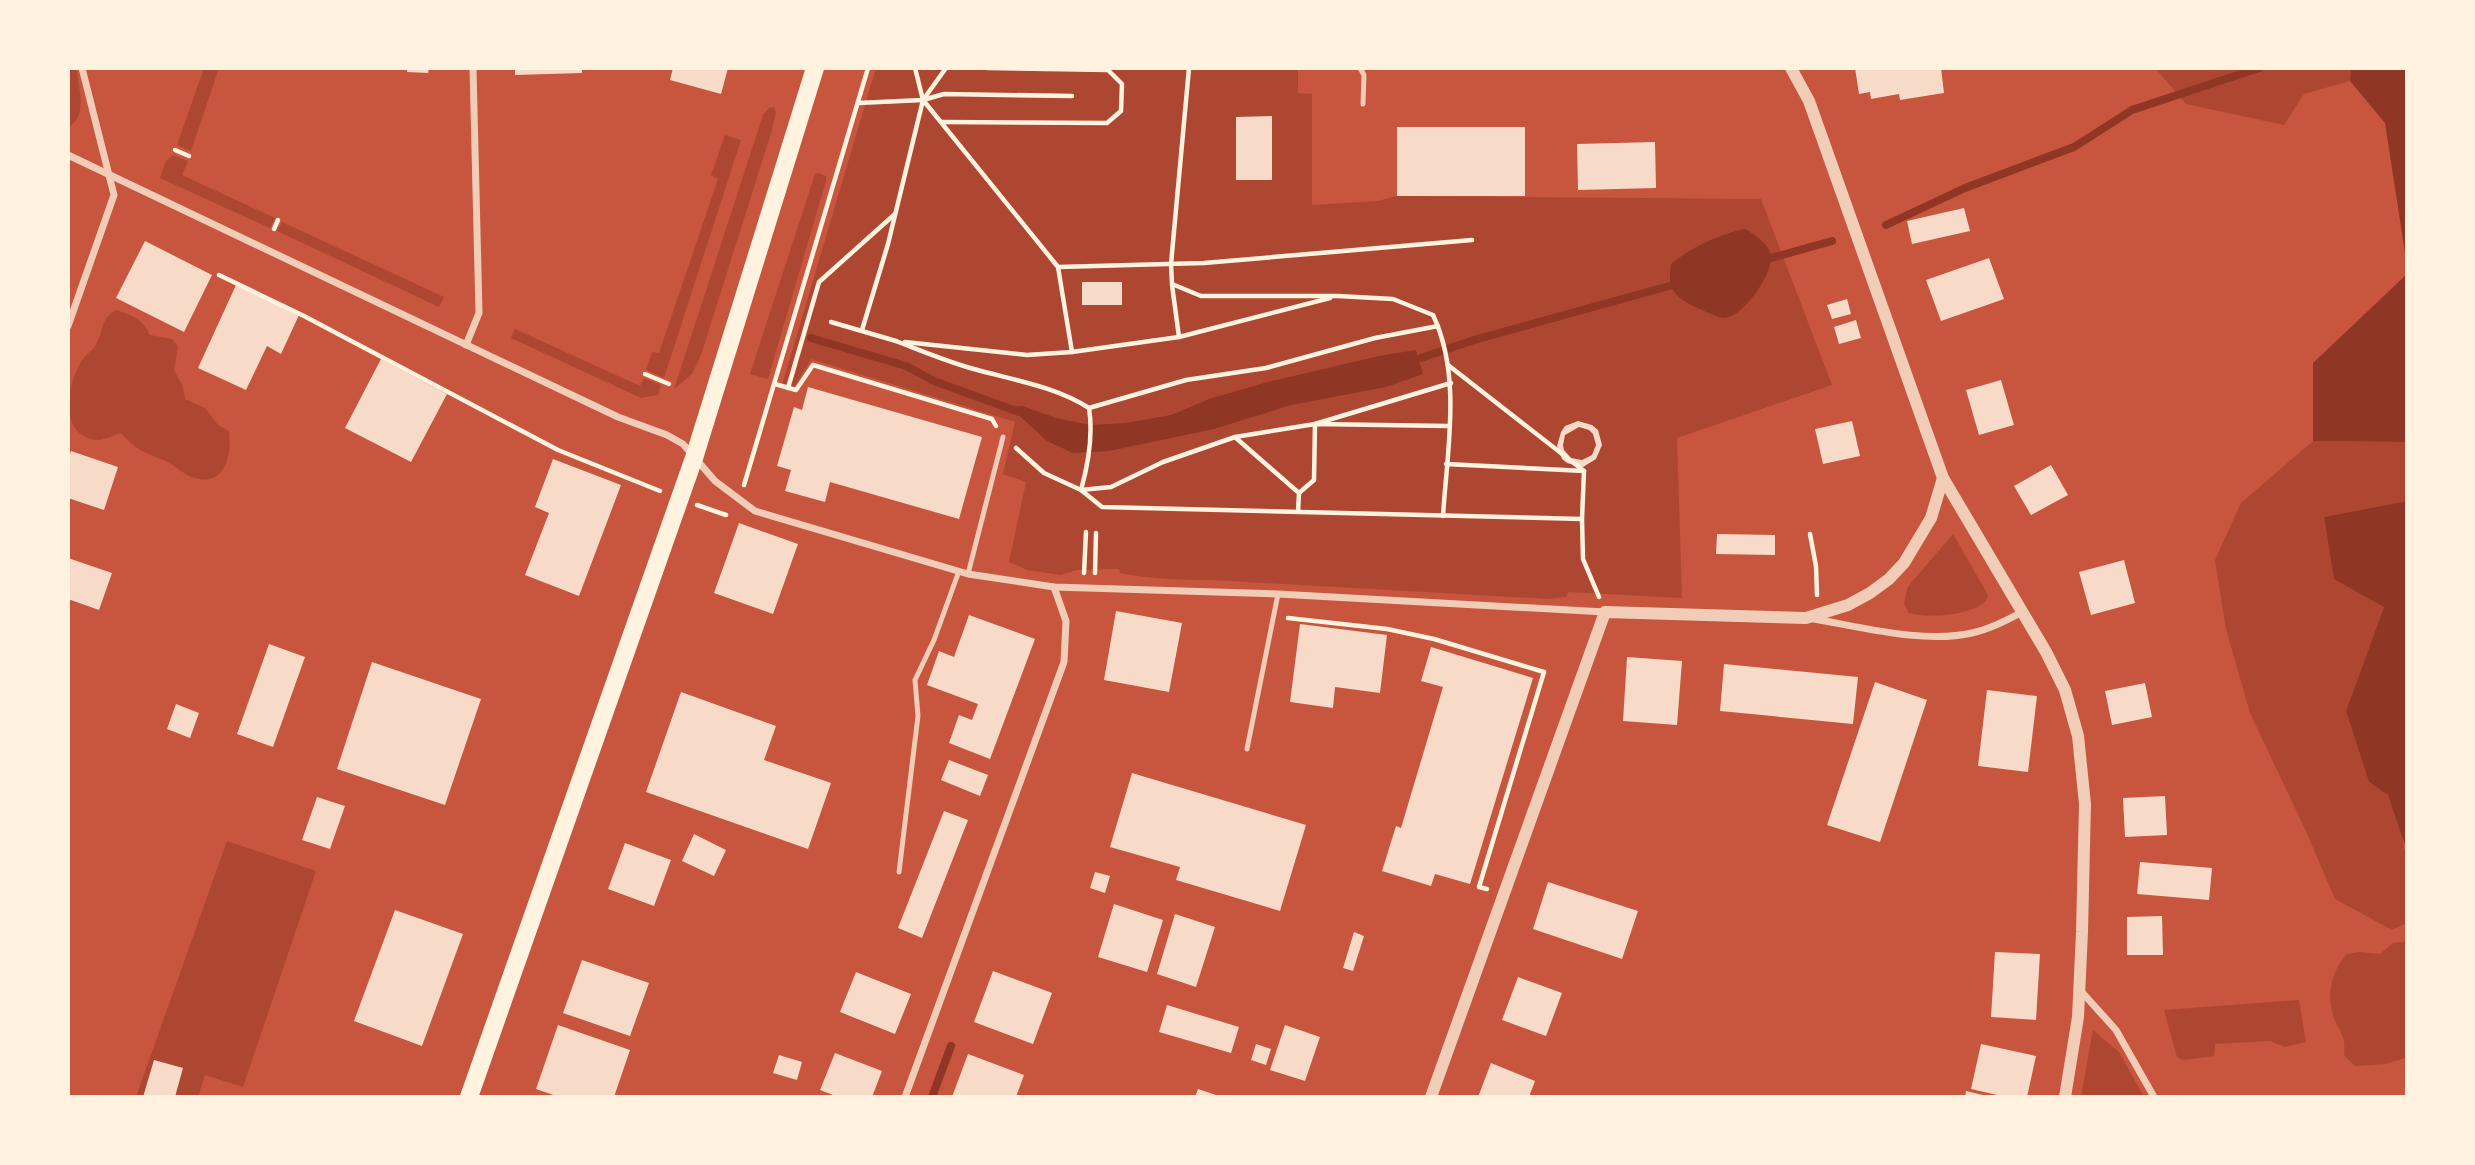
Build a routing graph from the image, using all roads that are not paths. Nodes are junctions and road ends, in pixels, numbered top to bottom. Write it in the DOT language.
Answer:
graph roads {
  1 [pos="82,68"];
  2 [pos="473,68"];
  3 [pos="815,68"];
  4 [pos="1360,68"];
  5 [pos="1791,68"];
  6 [pos="1363,104"];
  7 [pos="68,155"];
  8 [pos="111,177"];
  9 [pos="68,326"];
  10 [pos="466,345"];
  11 [pos="1003,437"];
  12 [pos="694,458"];
  13 [pos="1943,478"];
  14 [pos="959,571"];
  15 [pos="968,574"];
  16 [pos="1054,587"];
  17 [pos="1278,594"];
  18 [pos="1605,612"];
  19 [pos="2022,612"];
  20 [pos="1806,618"];
  21 [pos="1247,749"];
  22 [pos="899,872"];
  23 [pos="2080,990"];
  24 [pos="469,1097"];
  25 [pos="905,1097"];
  26 [pos="1432,1097"];
  27 [pos="2065,1097"];
  28 [pos="2154,1097"];
  1 -- 8 [label="street"];
  2 -- 10 [label="street"];
  3 -- 12 [label="main road"];
  4 -- 6 [label="lane"];
  5 -- 13 [label="street"];
  7 -- 8 [label="street"];
  8 -- 9 [label="street"];
  8 -- 10 [label="street"];
  10 -- 12 [label="street"];
  11 -- 15 [label="lane"];
  12 -- 14 [label="street"];
  12 -- 24 [label="main road"];
  13 -- 19 [label="street"];
  13 -- 20 [label="street"];
  14 -- 15 [label="street"];
  14 -- 22 [label="lane"];
  15 -- 16 [label="street"];
  16 -- 17 [label="street"];
  16 -- 25 [label="street"];
  17 -- 18 [label="street"];
  17 -- 21 [label="lane"];
  18 -- 20 [label="street"];
  18 -- 26 [label="street"];
  19 -- 20 [label="street"];
  19 -- 23 [label="street"];
  23 -- 27 [label="street"];
  23 -- 28 [label="street"];
}
